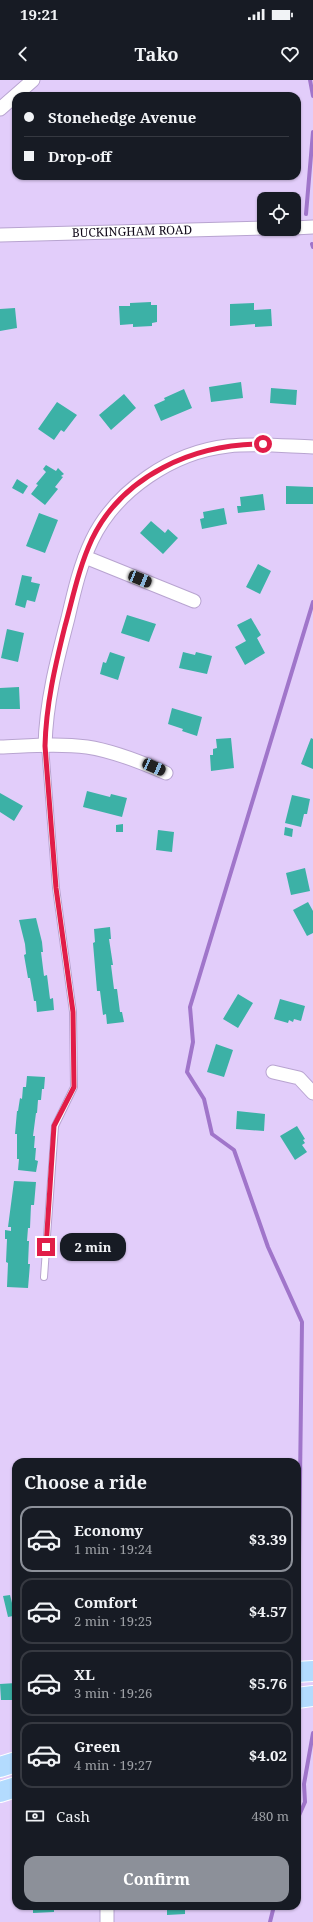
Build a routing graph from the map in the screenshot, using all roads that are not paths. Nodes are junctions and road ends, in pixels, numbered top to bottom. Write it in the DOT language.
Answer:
graph roads {
  1 [pos="33,80"];
  2 [pos="19,92"];
  3 [pos="12,98"];
  4 [pos="0,109"];
  5 [pos="313,227"];
  6 [pos="257,228"];
  7 [pos="301,228"];
  8 [pos="0,235"];
  9 [pos="313,447"];
  10 [pos="85,557"];
  11 [pos="194,600"];
  12 [pos="45,746"];
  13 [pos="0,747"];
  14 [pos="166,772"];
  15 [pos="273,1072"];
  16 [pos="313,1093"];
  17 [pos="44,1277"];
  18 [pos="313,1671"];
  19 [pos="301,1672"];
  20 [pos="313,1696"];
  21 [pos="301,1698"];
  22 [pos="12,1763"];
  23 [pos="0,1767"];
  24 [pos="12,1788"];
  25 [pos="0,1792"];
  26 [pos="107,1910"];
  27 [pos="107,1922"];
  1 -- 2 [label="street"];
  3 -- 4 [label="street"];
  5 -- 7 [label="street"];
  6 -- 8 [label="street, BUCKINGHAM ROAD"];
  9 -- 10 [label="street"];
  10 -- 11 [label="street"];
  10 -- 12 [label="street"];
  12 -- 13 [label="street"];
  12 -- 14 [label="street"];
  12 -- 17 [label="lane"];
  15 -- 16 [label="street"];
  18 -- 19 [label="main road"];
  20 -- 21 [label="main road"];
  22 -- 23 [label="main road"];
  24 -- 25 [label="main road"];
  26 -- 27 [label="street"];
}
